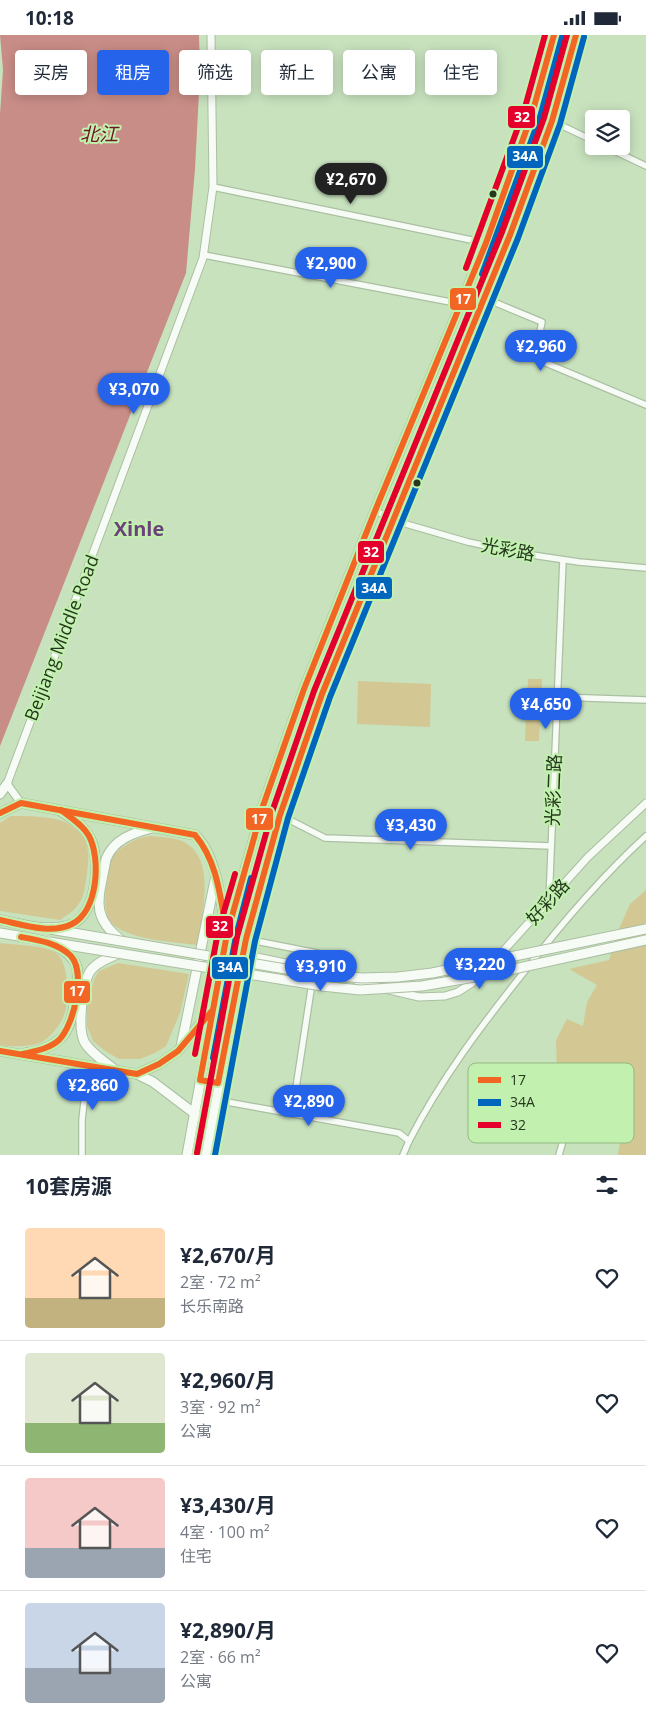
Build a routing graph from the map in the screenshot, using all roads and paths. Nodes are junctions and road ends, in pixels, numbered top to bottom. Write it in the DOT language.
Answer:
graph roads {
  1 [pos="211,35"];
  2 [pos="554,35"];
  3 [pos="576,35"];
  4 [pos="532,114"];
  5 [pos="552,121"];
  6 [pos="585,137"];
  7 [pos="623,155"];
  8 [pos="646,166"];
  9 [pos="213,187"];
  10 [pos="486,243"];
  11 [pos="204,255"];
  12 [pos="484,298"];
  13 [pos="461,304"];
  14 [pos="646,405"];
  15 [pos="375,511"];
  16 [pos="393,517"];
  17 [pos="563,560"];
  18 [pos="646,568"];
  19 [pos="557,697"];
  20 [pos="646,700"];
  21 [pos="7,784"];
  22 [pos="0,794"];
  23 [pos="21,803"];
  24 [pos="646,803"];
  25 [pos="60,810"];
  26 [pos="0,813"];
  27 [pos="280,815"];
  28 [pos="154,827"];
  29 [pos="646,836"];
  30 [pos="551,846"];
  31 [pos="216,878"];
  32 [pos="549,901"];
  33 [pos="0,920"];
  34 [pos="50,929"];
  35 [pos="646,929"];
  36 [pos="0,933"];
  37 [pos="227,934"];
  38 [pos="246,939"];
  39 [pos="646,940"];
  40 [pos="122,941"];
  41 [pos="49,942"];
  42 [pos="118,954"];
  43 [pos="243,954"];
  44 [pos="314,968"];
  45 [pos="212,1010"];
  46 [pos="76,1023"];
  47 [pos="181,1047"];
  48 [pos="0,1051"];
  49 [pos="19,1055"];
  50 [pos="88,1066"];
  51 [pos="117,1071"];
  52 [pos="137,1074"];
  53 [pos="200,1079"];
  54 [pos="218,1083"];
  55 [pos="216,1100"];
  56 [pos="194,1113"];
  57 [pos="292,1114"];
  58 [pos="211,1126"];
  59 [pos="409,1141"];
  60 [pos="82,1155"];
  61 [pos="187,1155"];
  62 [pos="206,1155"];
  63 [pos="403,1155"];
  1 -- 9 [label="street, Beijiang Middle Road"];
  2 -- 4 [label="main road"];
  3 -- 5 [label="main road"];
  4 -- 5 [label="street"];
  4 -- 10 [label="main road"];
  5 -- 6 [label="street"];
  5 -- 12 [label="main road"];
  7 -- 8 [label="street"];
  9 -- 10 [label="street"];
  9 -- 11 [label="street, Beijiang Middle Road"];
  10 -- 13 [label="main road"];
  11 -- 13 [label="street"];
  11 -- 21 [label="street, Beijiang Middle Road"];
  12 -- 14 [label="street"];
  12 -- 16 [label="main road"];
  13 -- 15 [label="main road"];
  15 -- 16 [label="street, 光彩路"];
  15 -- 37 [label="main road"];
  16 -- 17 [label="street, 光彩路"];
  16 -- 27 [label="main road"];
  17 -- 18 [label="street, 光彩路"];
  17 -- 19 [label="street, 光彩二路"];
  19 -- 20 [label="street"];
  19 -- 30 [label="street, 光彩二路"];
  21 -- 22 [label="main road"];
  21 -- 23 [label="street"];
  23 -- 25 [label="main road"];
  23 -- 26 [label="main road"];
  24 -- 32 [label="street, 好彩路"];
  25 -- 28 [label="main road"];
  25 -- 34 [label="main road"];
  27 -- 30 [label="street"];
  27 -- 38 [label="main road"];
  28 -- 31 [label="main road"];
  28 -- 40 [label="main road"];
  29 -- 59 [label="street"];
  30 -- 32 [label="street, 光彩二路"];
  31 -- 37 [label="main road"];
  31 -- 47 [label="main road"];
  32 -- 44 [label="street, 好彩路"];
  33 -- 34 [label="main road"];
  34 -- 40 [label="main road, bridge"];
  35 -- 40 [label="main road, bridge"];
  36 -- 41 [label="main road"];
  37 -- 45 [label="main road"];
  38 -- 43 [label="main road"];
  38 -- 44 [label="street"];
  39 -- 42 [label="main road, bridge"];
  41 -- 42 [label="main road, bridge"];
  41 -- 46 [label="main road"];
  42 -- 46 [label="main road"];
  43 -- 44 [label="street, 好彩路"];
  43 -- 54 [label="main road"];
  44 -- 57 [label="street"];
  45 -- 47 [label="main road"];
  45 -- 53 [label="main road"];
  46 -- 49 [label="main road"];
  46 -- 51 [label="main road"];
  47 -- 52 [label="main road"];
  48 -- 49 [label="main road"];
  49 -- 50 [label="main road"];
  50 -- 51 [label="main road"];
  50 -- 60 [label="street"];
  51 -- 52 [label="main road"];
  52 -- 56 [label="main road"];
  53 -- 54 [label="main road"];
  53 -- 56 [label="main road"];
  54 -- 55 [label="main road"];
  55 -- 57 [label="street"];
  55 -- 58 [label="main road"];
  56 -- 58 [label="main road"];
  56 -- 61 [label="main road"];
  57 -- 59 [label="street"];
  58 -- 62 [label="main road"];
  59 -- 63 [label="street"];
}
